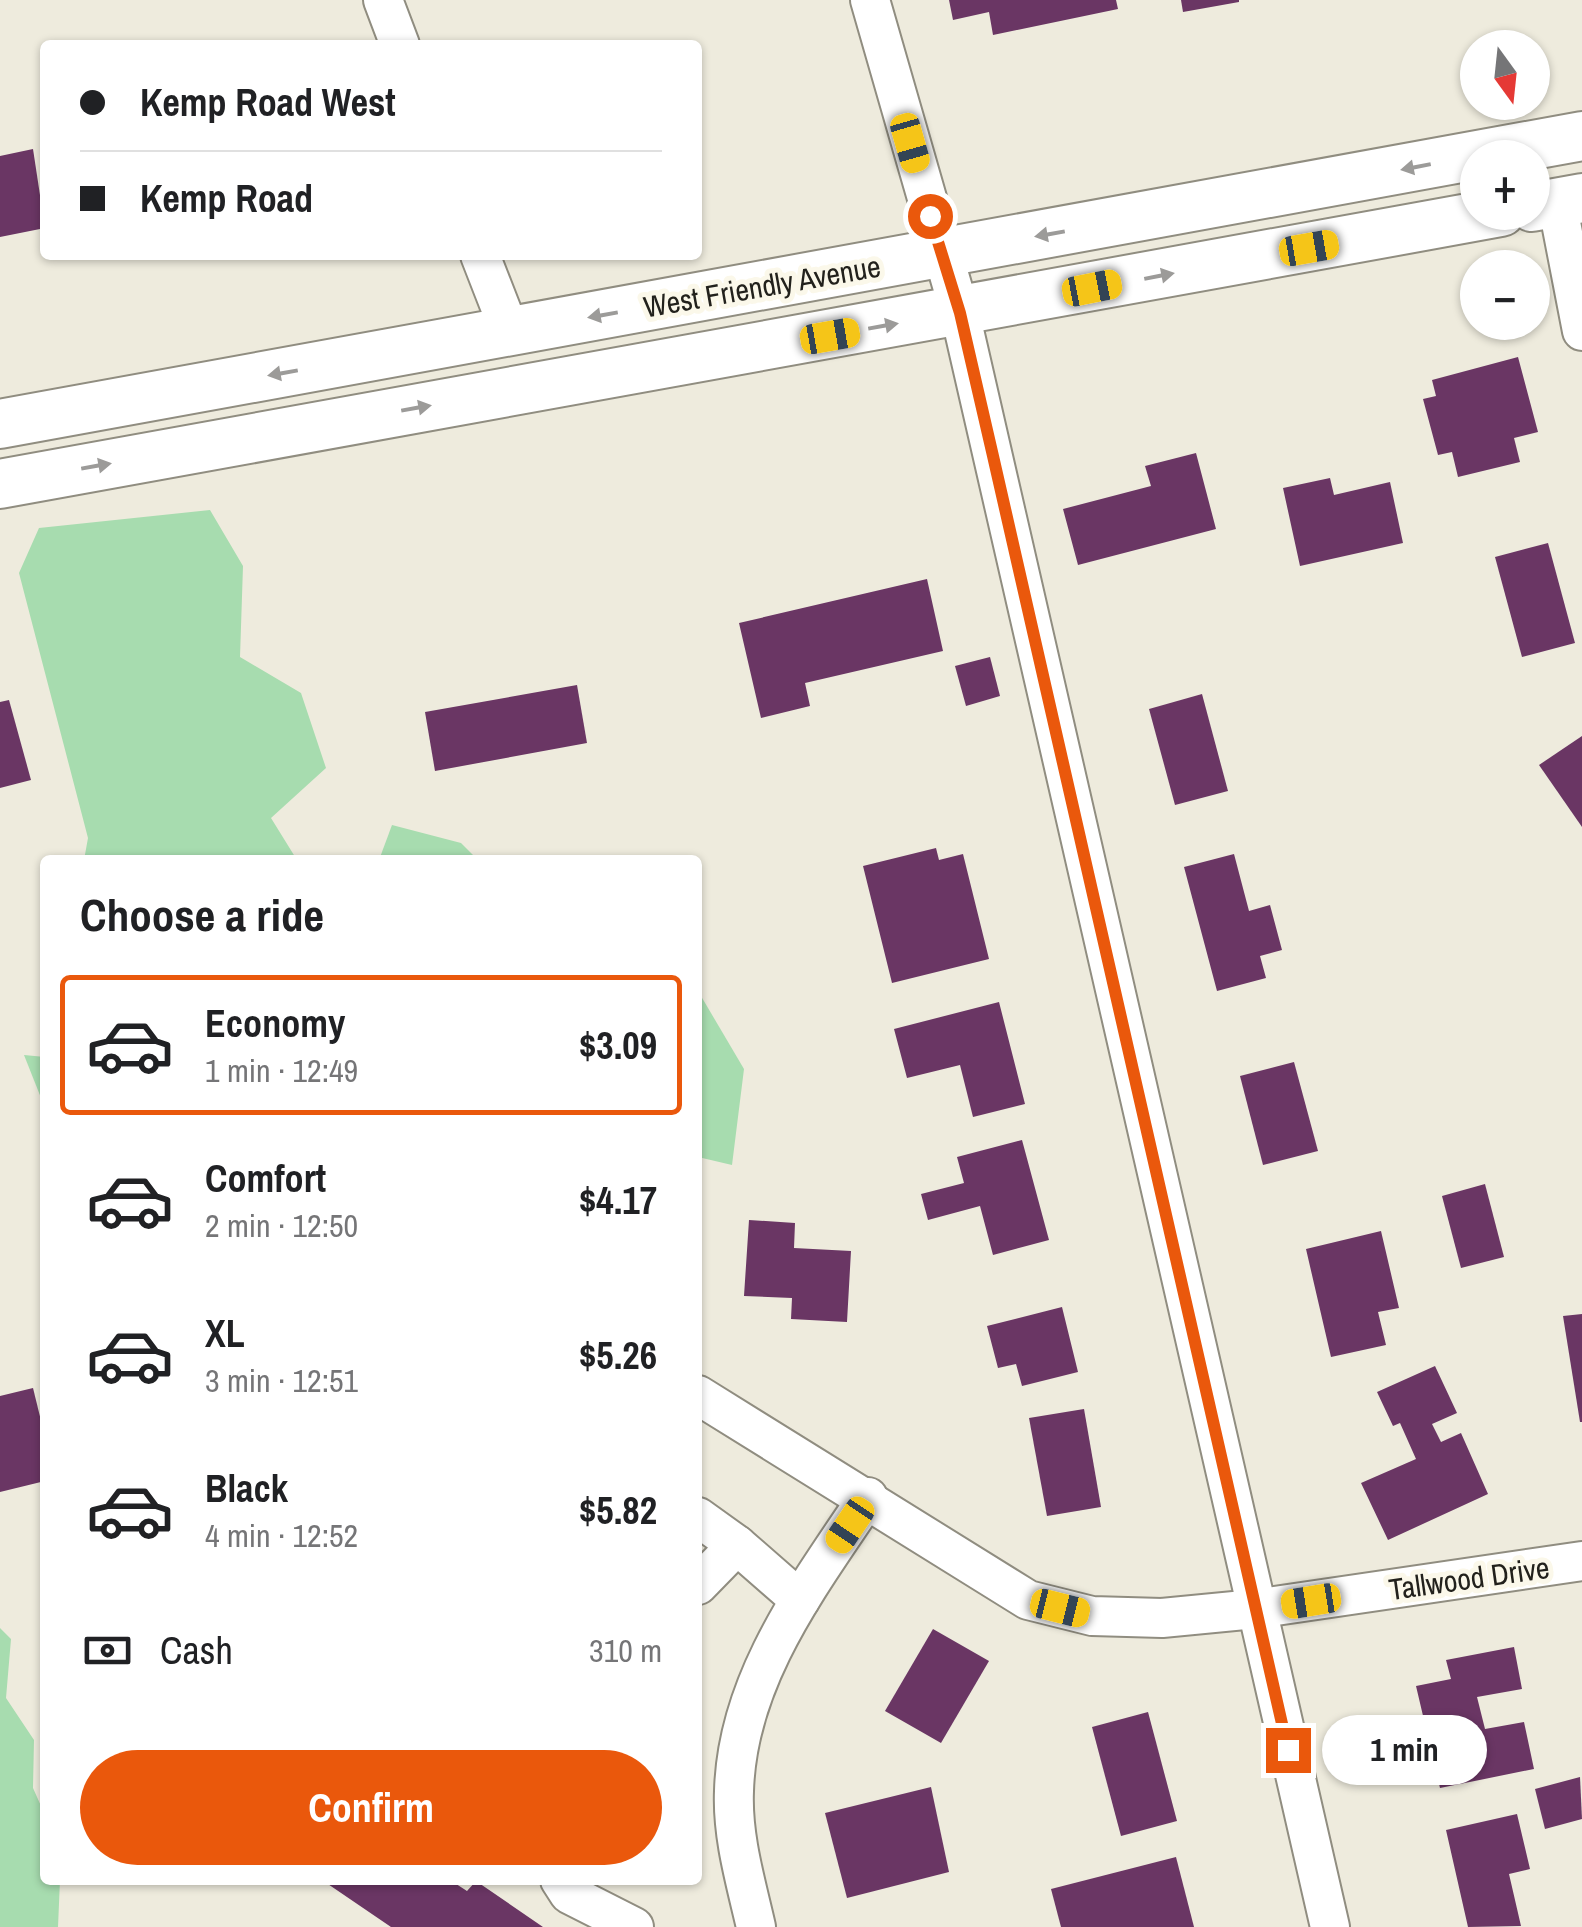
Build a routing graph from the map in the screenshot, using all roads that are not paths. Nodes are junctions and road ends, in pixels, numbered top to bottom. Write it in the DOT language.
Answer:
graph roads {
  1 [pos="383,0"];
  2 [pos="870,0"];
  3 [pos="398,40"];
  4 [pos="1582,136"];
  5 [pos="1557,202"];
  6 [pos="1460,220"];
  7 [pos="940,254"];
  8 [pos="482,260"];
  9 [pos="960,313"];
  10 [pos="1582,331"];
  11 [pos="510,332"];
  12 [pos="0,424"];
  13 [pos="0,484"];
  14 [pos="702,1397"];
  15 [pos="868,1497"];
  16 [pos="702,1520"];
  17 [pos="737,1545"];
  18 [pos="1582,1562"];
  19 [pos="702,1581"];
  20 [pos="800,1600"];
  21 [pos="1255,1609"];
  22 [pos="563,1885"];
  23 [pos="634,1927"];
  24 [pos="756,1927"];
  25 [pos="1330,1927"];
  1 -- 3 [label="street"];
  2 -- 7 [label="street"];
  4 -- 7 [label="main road, West Friendly Avenue, one-way"];
  5 -- 10 [label="street"];
  9 -- 6 [label="main road, West Friendly Avenue, one-way"];
  7 -- 9 [label="street"];
  7 -- 11 [label="main road, West Friendly Avenue, one-way"];
  8 -- 11 [label="street"];
  13 -- 9 [label="main road, West Friendly Avenue, one-way"];
  9 -- 21 [label="street"];
  11 -- 12 [label="main road, West Friendly Avenue, one-way"];
  14 -- 15 [label="street, Tallwood Drive"];
  15 -- 20 [label="street"];
  15 -- 21 [label="street, Tallwood Drive"];
  16 -- 17 [label="street"];
  17 -- 19 [label="street"];
  17 -- 20 [label="street"];
  18 -- 21 [label="street, Tallwood Drive"];
  20 -- 24 [label="street"];
  21 -- 25 [label="street"];
  22 -- 23 [label="street"];
}
